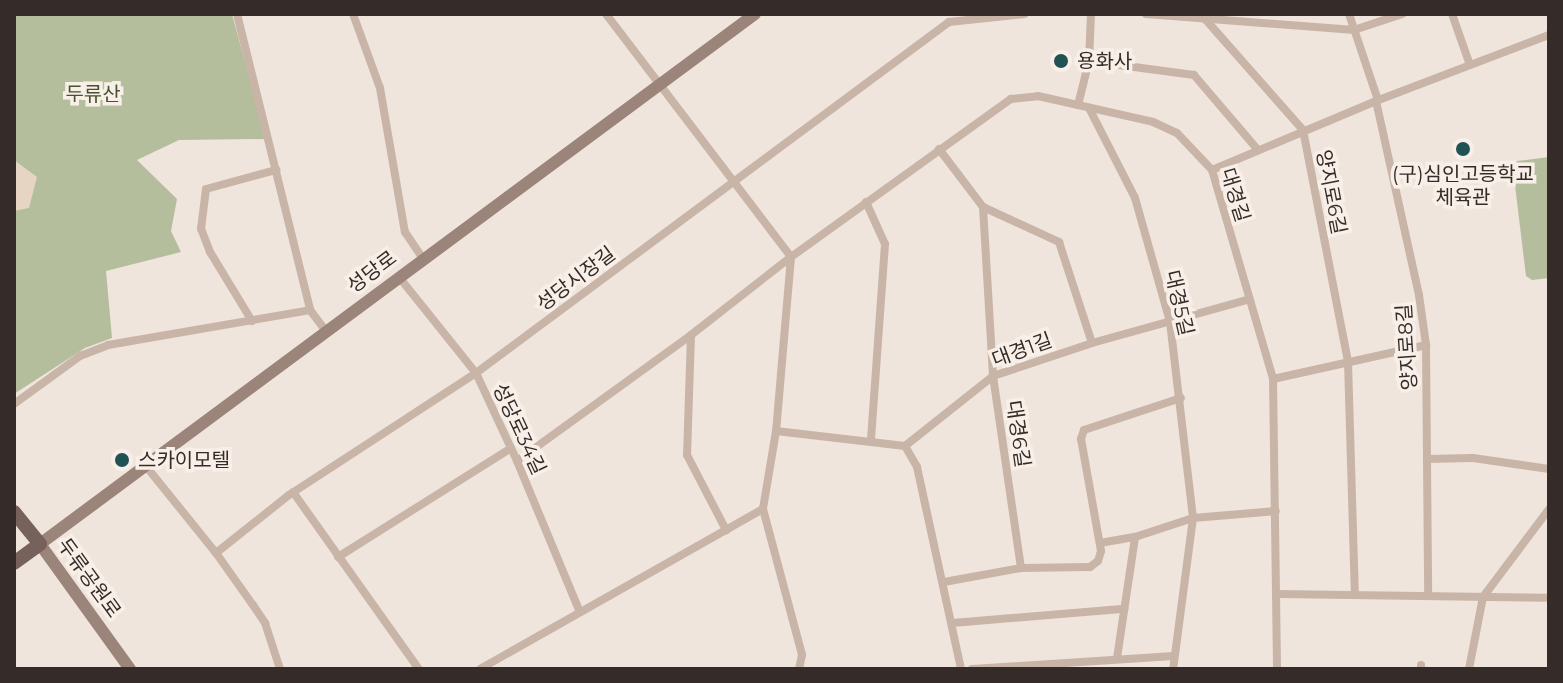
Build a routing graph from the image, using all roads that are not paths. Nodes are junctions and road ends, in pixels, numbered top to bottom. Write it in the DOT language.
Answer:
graph roads {
  1 [pos="249,14"];
  2 [pos="353,14"];
  3 [pos="606,14"];
  4 [pos="755,14"];
  5 [pos="1025,14"];
  6 [pos="1091,14"];
  7 [pos="1146,14"];
  8 [pos="1349,14"];
  9 [pos="1402,14"];
  10 [pos="1452,14"];
  11 [pos="1206,17"];
  12 [pos="238,18"];
  13 [pos="946,18"];
  14 [pos="1354,30"];
  15 [pos="1549,35"];
  16 [pos="1089,61"];
  17 [pos="1470,65"];
  18 [pos="661,83"];
  19 [pos="1377,100"];
  20 [pos="1078,105"];
  21 [pos="1089,108"];
  22 [pos="1303,130"];
  23 [pos="939,149"];
  24 [pos="1258,150"];
  25 [pos="276,170"];
  26 [pos="1212,170"];
  27 [pos="734,181"];
  28 [pos="866,202"];
  29 [pos="983,207"];
  30 [pos="791,257"];
  31 [pos="423,259"];
  32 [pos="399,277"];
  33 [pos="1247,300"];
  34 [pos="310,310"];
  35 [pos="252,321"];
  36 [pos="1170,322"];
  37 [pos="326,331"];
  38 [pos="691,335"];
  39 [pos="1092,343"];
  40 [pos="1426,345"];
  41 [pos="1348,362"];
  42 [pos="476,373"];
  43 [pos="993,376"];
  44 [pos="1273,379"];
  45 [pos="1181,398"];
  46 [pos="14,404"];
  47 [pos="776,431"];
  48 [pos="871,441"];
  49 [pos="905,446"];
  50 [pos="511,448"];
  51 [pos="1427,459"];
  52 [pos="517,461"];
  53 [pos="145,465"];
  54 [pos="1549,469"];
  55 [pos="293,492"];
  56 [pos="763,509"];
  57 [pos="1549,509"];
  58 [pos="1276,511"];
  59 [pos="14,512"];
  60 [pos="1193,518"];
  61 [pos="726,530"];
  62 [pos="1135,537"];
  63 [pos="1100,543"];
  64 [pos="40,544"];
  65 [pos="216,553"];
  66 [pos="338,557"];
  67 [pos="14,563"];
  68 [pos="1021,568"];
  69 [pos="944,582"];
  70 [pos="1278,594"];
  71 [pos="1355,594"];
  72 [pos="1428,594"];
  73 [pos="1483,597"];
  74 [pos="1549,598"];
  75 [pos="1124,609"];
  76 [pos="580,612"];
  77 [pos="952,623"];
  78 [pos="1174,656"];
  79 [pos="1117,658"];
  80 [pos="130,669"];
  81 [pos="280,669"];
  82 [pos="419,669"];
  83 [pos="480,669"];
  84 [pos="799,669"];
  85 [pos="961,669"];
  86 [pos="972,669"];
  87 [pos="1173,669"];
  88 [pos="1277,669"];
  89 [pos="1469,669"];
  1 -- 12 [label="street"];
  2 -- 31 [label="street"];
  3 -- 18 [label="street"];
  4 -- 18 [label="main road, 성당로"];
  5 -- 13 [label="street"];
  6 -- 16 [label="street"];
  7 -- 11 [label="street"];
  8 -- 14 [label="street, 양지로8길"];
  9 -- 14 [label="street"];
  10 -- 17 [label="street"];
  11 -- 14 [label="street"];
  11 -- 22 [label="street, 양지로6길"];
  12 -- 25 [label="street"];
  13 -- 27 [label="street, 성당시장길"];
  14 -- 19 [label="street, 양지로8길"];
  15 -- 17 [label="street"];
  16 -- 20 [label="street"];
  16 -- 24 [label="street"];
  17 -- 19 [label="street"];
  18 -- 27 [label="street"];
  18 -- 31 [label="main road, 성당로"];
  19 -- 22 [label="street"];
  19 -- 40 [label="street, 양지로8길"];
  20 -- 21 [label="street, 대경길"];
  20 -- 23 [label="street, 대경길"];
  21 -- 26 [label="street, 대경길"];
  21 -- 36 [label="street, 대경5길"];
  22 -- 24 [label="street"];
  22 -- 41 [label="street, 양지로6길"];
  23 -- 28 [label="street, 대경길"];
  23 -- 29 [label="street"];
  24 -- 26 [label="street"];
  25 -- 34 [label="street"];
  25 -- 35 [label="street"];
  26 -- 33 [label="street, 대경길"];
  27 -- 30 [label="street"];
  27 -- 42 [label="street, 성당시장길"];
  28 -- 30 [label="street, 대경길"];
  28 -- 48 [label="street"];
  29 -- 39 [label="street"];
  29 -- 43 [label="street, 대경6길"];
  30 -- 38 [label="street, 대경길"];
  30 -- 47 [label="street"];
  31 -- 32 [label="main road, 성당로"];
  32 -- 37 [label="main road, 성당로"];
  32 -- 42 [label="street, 성당로34길"];
  33 -- 36 [label="street, 대경1길"];
  33 -- 44 [label="street, 대경길"];
  34 -- 35 [label="street"];
  34 -- 37 [label="street"];
  35 -- 46 [label="street"];
  36 -- 39 [label="street, 대경1길"];
  36 -- 45 [label="street, 대경5길"];
  37 -- 53 [label="main road, 성당로"];
  38 -- 52 [label="street, 대경길"];
  38 -- 61 [label="street"];
  39 -- 43 [label="street, 대경1길"];
  40 -- 41 [label="street"];
  40 -- 51 [label="street, 양지로8길"];
  41 -- 44 [label="street"];
  41 -- 71 [label="street, 양지로6길"];
  42 -- 50 [label="street, 성당로34길"];
  42 -- 55 [label="street, 성당시장길"];
  43 -- 49 [label="street, 대경1길"];
  43 -- 68 [label="street, 대경6길"];
  44 -- 58 [label="street, 대경길"];
  45 -- 60 [label="street, 대경5길"];
  45 -- 63 [label="street"];
  47 -- 48 [label="street"];
  47 -- 56 [label="street"];
  48 -- 49 [label="street"];
  49 -- 69 [label="street"];
  50 -- 52 [label="street, 성당로34길"];
  50 -- 66 [label="street"];
  51 -- 54 [label="street"];
  51 -- 72 [label="street, 양지로8길"];
  52 -- 76 [label="street, 성당로34길"];
  53 -- 64 [label="main road, 성당로"];
  53 -- 65 [label="street"];
  55 -- 65 [label="street, 성당시장길"];
  55 -- 66 [label="street"];
  56 -- 61 [label="street"];
  56 -- 84 [label="street"];
  57 -- 73 [label="street"];
  58 -- 60 [label="street"];
  58 -- 70 [label="street, 대경길"];
  59 -- 64 [label="main road, 두류공원로"];
  60 -- 62 [label="street"];
  60 -- 78 [label="street, 대경5길"];
  61 -- 76 [label="street"];
  62 -- 63 [label="street"];
  62 -- 75 [label="street"];
  63 -- 68 [label="street"];
  64 -- 67 [label="main road, 성당로"];
  64 -- 80 [label="main road, 두류공원로"];
  65 -- 81 [label="street"];
  66 -- 82 [label="street"];
  68 -- 69 [label="street"];
  69 -- 77 [label="street"];
  70 -- 71 [label="street"];
  70 -- 88 [label="street, 대경길"];
  71 -- 72 [label="street"];
  72 -- 73 [label="street"];
  73 -- 74 [label="street"];
  73 -- 89 [label="street"];
  75 -- 77 [label="street"];
  75 -- 79 [label="street"];
  76 -- 83 [label="street"];
  77 -- 85 [label="street"];
  78 -- 79 [label="street"];
  78 -- 87 [label="street, 대경5길"];
  79 -- 86 [label="street"];
}
